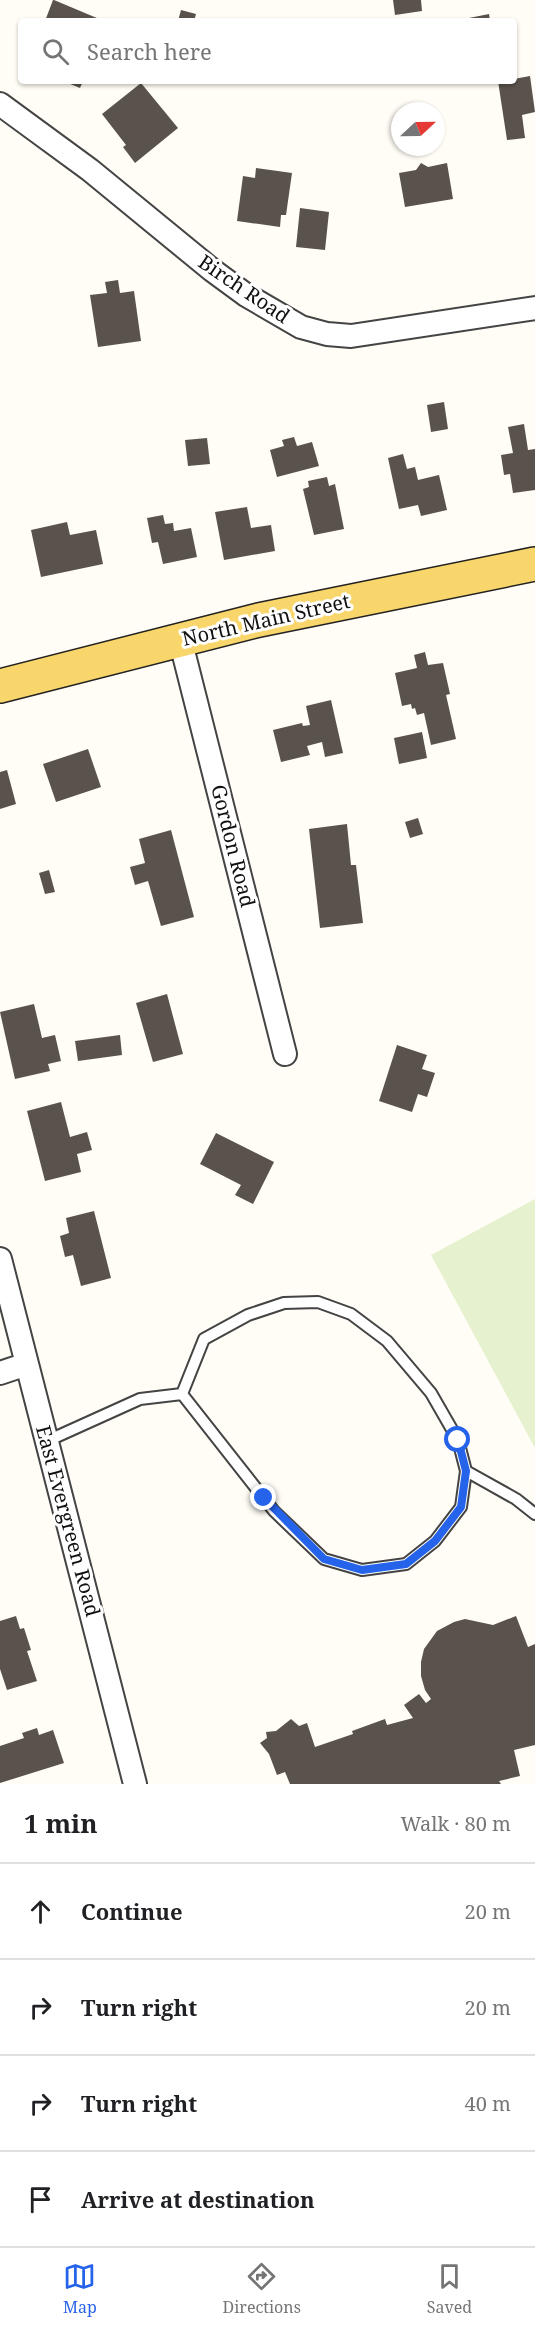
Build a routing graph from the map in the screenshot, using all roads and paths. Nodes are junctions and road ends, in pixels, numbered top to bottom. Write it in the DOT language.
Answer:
graph roads {
  1 [pos="0,104"];
  2 [pos="535,308"];
  3 [pos="535,564"];
  4 [pos="180,639"];
  5 [pos="0,686"];
  6 [pos="285,1053"];
  7 [pos="0,1259"];
  8 [pos="27,1364"];
  9 [pos="0,1373"];
  10 [pos="182,1394"];
  11 [pos="47,1441"];
  12 [pos="466,1471"];
  13 [pos="535,1514"];
  14 [pos="135,1784"];
  1 -- 2 [label="street, Birch Road"];
  3 -- 4 [label="main road, North Main Street"];
  4 -- 5 [label="main road, North Main Street"];
  4 -- 6 [label="street, Gordon Road"];
  7 -- 8 [label="street, East Evergreen Road"];
  8 -- 9 [label="street"];
  8 -- 11 [label="street, East Evergreen Road"];
  10 -- 11 [label="lane"];
  10 -- 12 [label="lane"];
  10 -- 12 [label="lane"];
  11 -- 14 [label="street, East Evergreen Road"];
  12 -- 13 [label="lane"];
}
